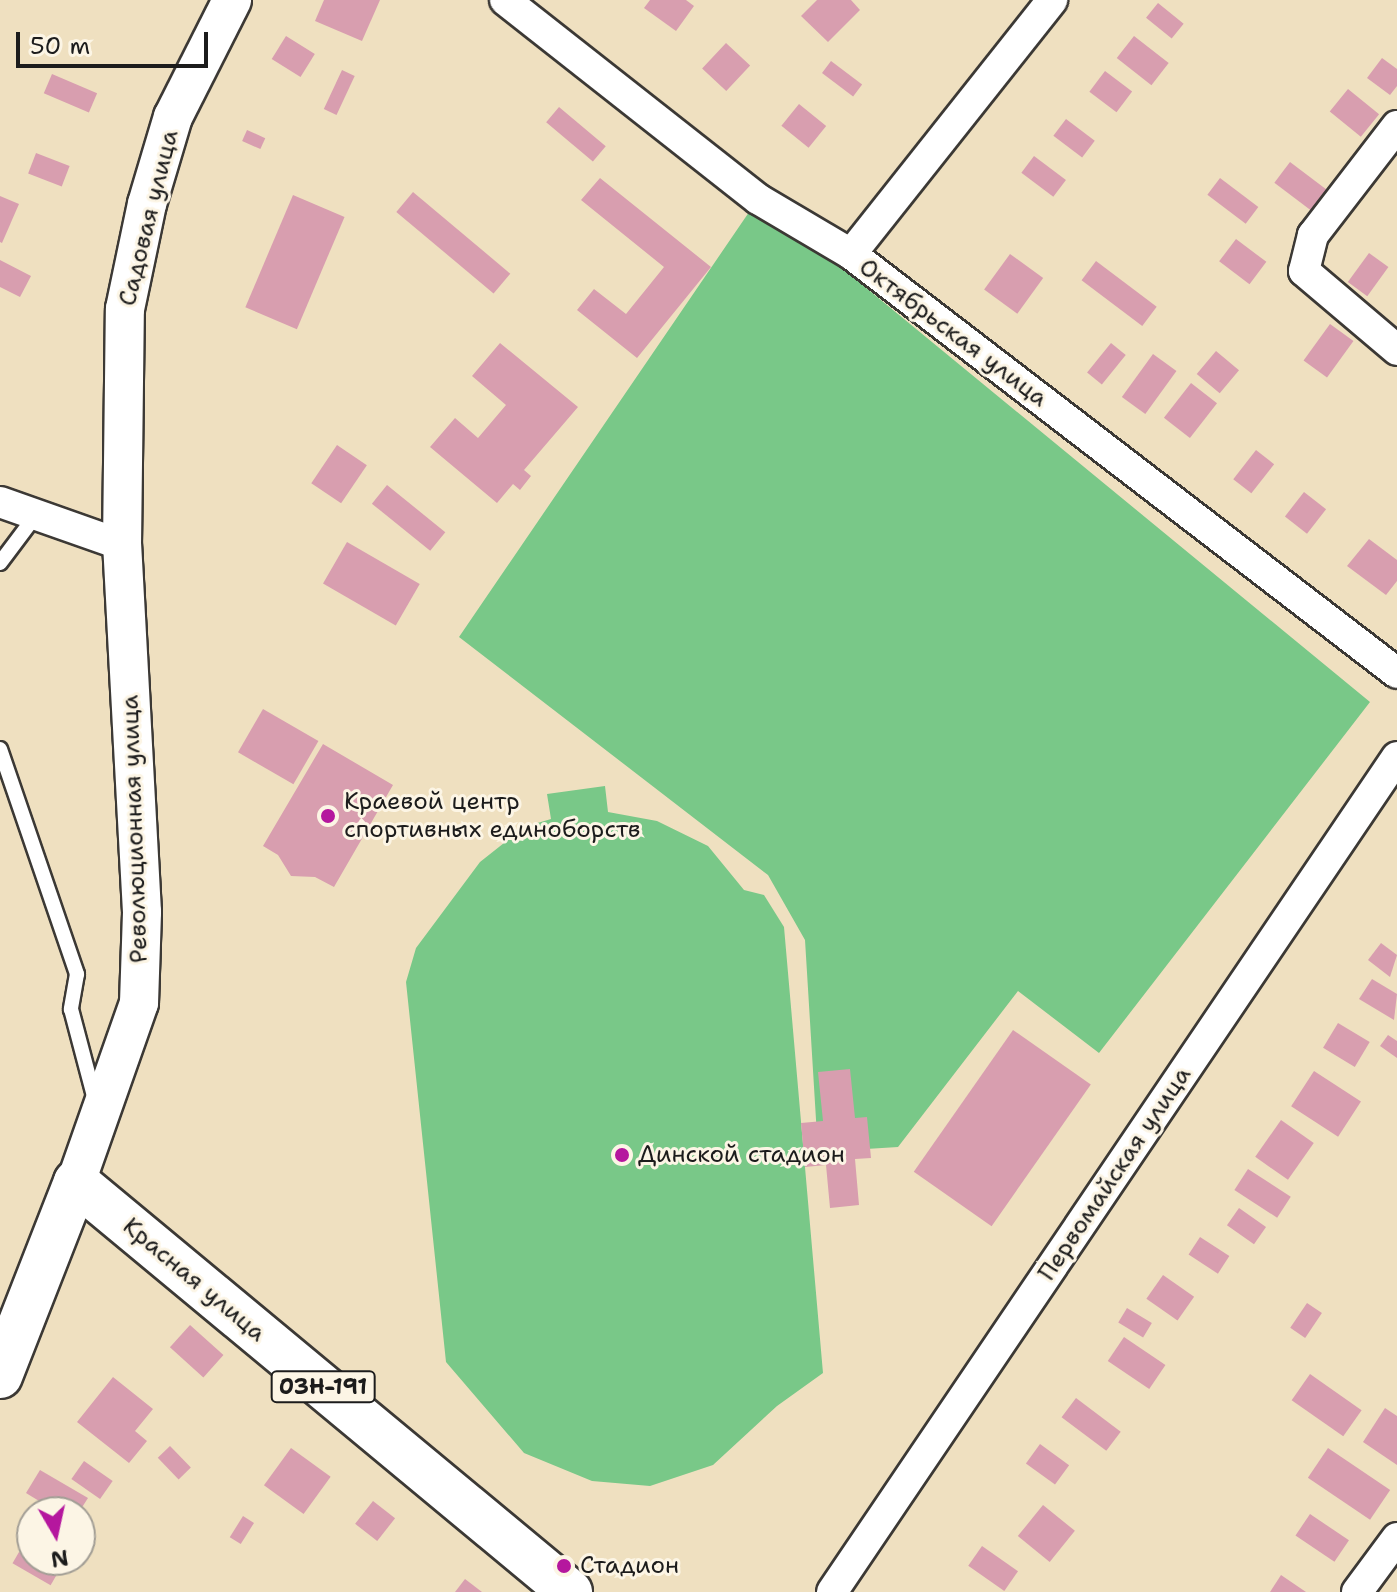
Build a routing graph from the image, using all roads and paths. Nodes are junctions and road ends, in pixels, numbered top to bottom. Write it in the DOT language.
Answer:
graph roads {
  1 [pos="232,0"];
  2 [pos="505,0"];
  3 [pos="1052,0"];
  4 [pos="1397,126"];
  5 [pos="851,254"];
  6 [pos="1397,350"];
  7 [pos="0,502"];
  8 [pos="36,515"];
  9 [pos="122,545"];
  10 [pos="0,563"];
  11 [pos="1397,673"];
  12 [pos="0,749"];
  13 [pos="1397,757"];
  14 [pos="99,1118"];
  15 [pos="76,1182"];
  16 [pos="0,1376"];
  17 [pos="1397,1538"];
  18 [pos="570,1592"];
  19 [pos="832,1592"];
  20 [pos="1357,1592"];
  1 -- 9 [label="street, Садовая улица"];
  2 -- 5 [label="street, Октябрьская улица"];
  3 -- 5 [label="street"];
  4 -- 6 [label="street"];
  5 -- 11 [label="street, Октябрьская улица"];
  7 -- 8 [label="street"];
  8 -- 9 [label="street"];
  8 -- 10 [label="lane"];
  9 -- 14 [label="street, Революционная улица"];
  12 -- 14 [label="lane"];
  13 -- 19 [label="street, Первомайская улица"];
  14 -- 15 [label="street, Революционная улица"];
  15 -- 16 [label="main road, Революционная улица"];
  15 -- 18 [label="main road, Красная улица / 03Н-191"];
  17 -- 20 [label="street"];
}
